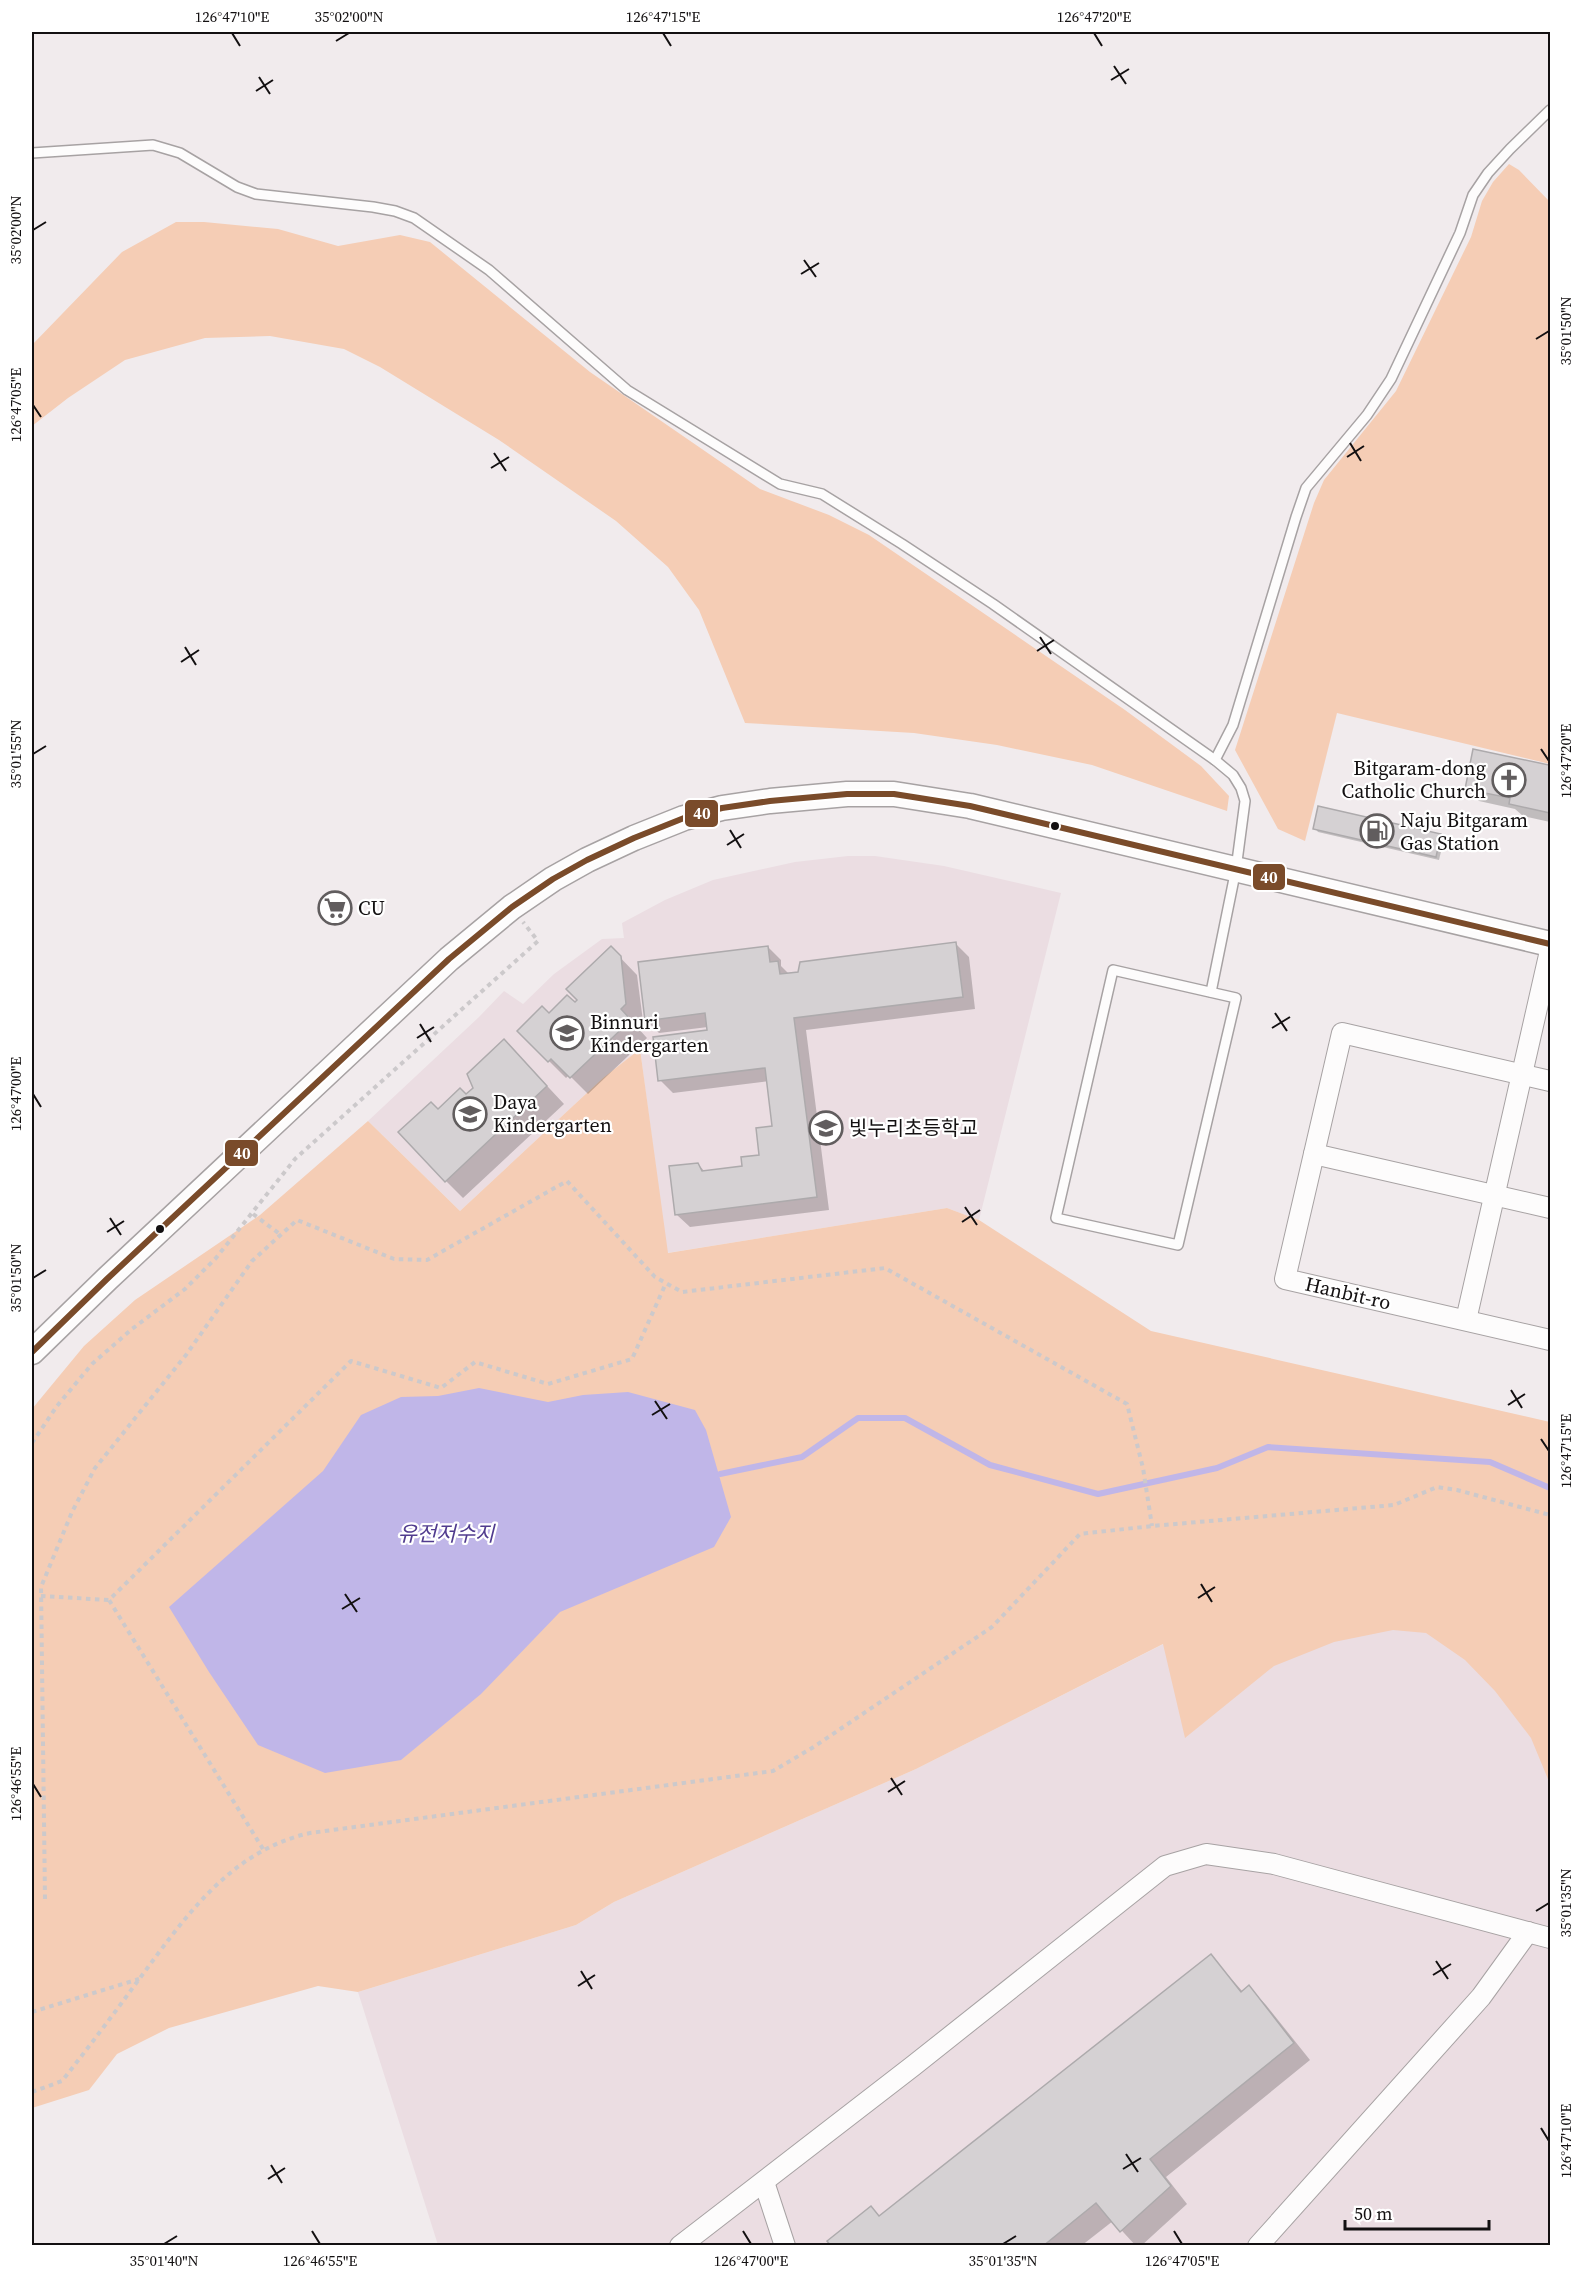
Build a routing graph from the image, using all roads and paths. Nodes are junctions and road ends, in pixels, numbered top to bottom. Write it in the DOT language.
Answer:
graph roads {
  1 [pos="1551,110"];
  2 [pos="32,153"];
  3 [pos="1215,760"];
  4 [pos="1236,870"];
  5 [pos="512,907"];
  6 [pos="1551,944"];
  7 [pos="1551,951"];
  8 [pos="1211,992"];
  9 [pos="1521,1074"];
  10 [pos="1551,1081"];
  11 [pos="1314,1154"];
  12 [pos="1494,1195"];
  13 [pos="1551,1208"];
  14 [pos="253,1214"];
  15 [pos="281,1235"];
  16 [pos="666,1283"];
  17 [pos="1466,1320"];
  18 [pos="1551,1340"];
  19 [pos="32,1352"];
  20 [pos="32,1443"];
  21 [pos="1551,1515"];
  22 [pos="1152,1526"];
  23 [pos="41,1596"];
  24 [pos="109,1600"];
  25 [pos="263,1849"];
  26 [pos="45,1899"];
  27 [pos="1528,1932"];
  28 [pos="1551,1938"];
  29 [pos="140,1979"];
  30 [pos="32,2012"];
  31 [pos="32,2091"];
  32 [pos="764,2182"];
  33 [pos="680,2246"];
  34 [pos="784,2246"];
  35 [pos="1258,2246"];
  1 -- 3 [label="lane"];
  2 -- 3 [label="lane"];
  3 -- 4 [label="lane"];
  4 -- 5 [label="street"];
  4 -- 6 [label="street"];
  4 -- 8 [label="lane"];
  5 -- 14 [label="path"];
  5 -- 19 [label="street"];
  7 -- 9 [label="street"];
  8 -- 8 [label="lane"];
  9 -- 10 [label="street, Hanbit-ro"];
  9 -- 11 [label="street, Hanbit-ro"];
  9 -- 12 [label="street"];
  11 -- 12 [label="street"];
  11 -- 17 [label="street, Hanbit-ro"];
  12 -- 13 [label="street"];
  12 -- 17 [label="street"];
  14 -- 15 [label="path"];
  14 -- 20 [label="path"];
  15 -- 16 [label="path"];
  15 -- 23 [label="path"];
  16 -- 22 [label="path"];
  16 -- 24 [label="path"];
  17 -- 18 [label="street, Hanbit-ro"];
  21 -- 22 [label="path"];
  22 -- 25 [label="path"];
  23 -- 24 [label="path"];
  23 -- 26 [label="path"];
  24 -- 25 [label="path"];
  25 -- 29 [label="path"];
  27 -- 28 [label="street"];
  27 -- 32 [label="street"];
  27 -- 35 [label="street"];
  29 -- 30 [label="path"];
  29 -- 31 [label="path"];
  32 -- 33 [label="street"];
  32 -- 34 [label="street"];
}
